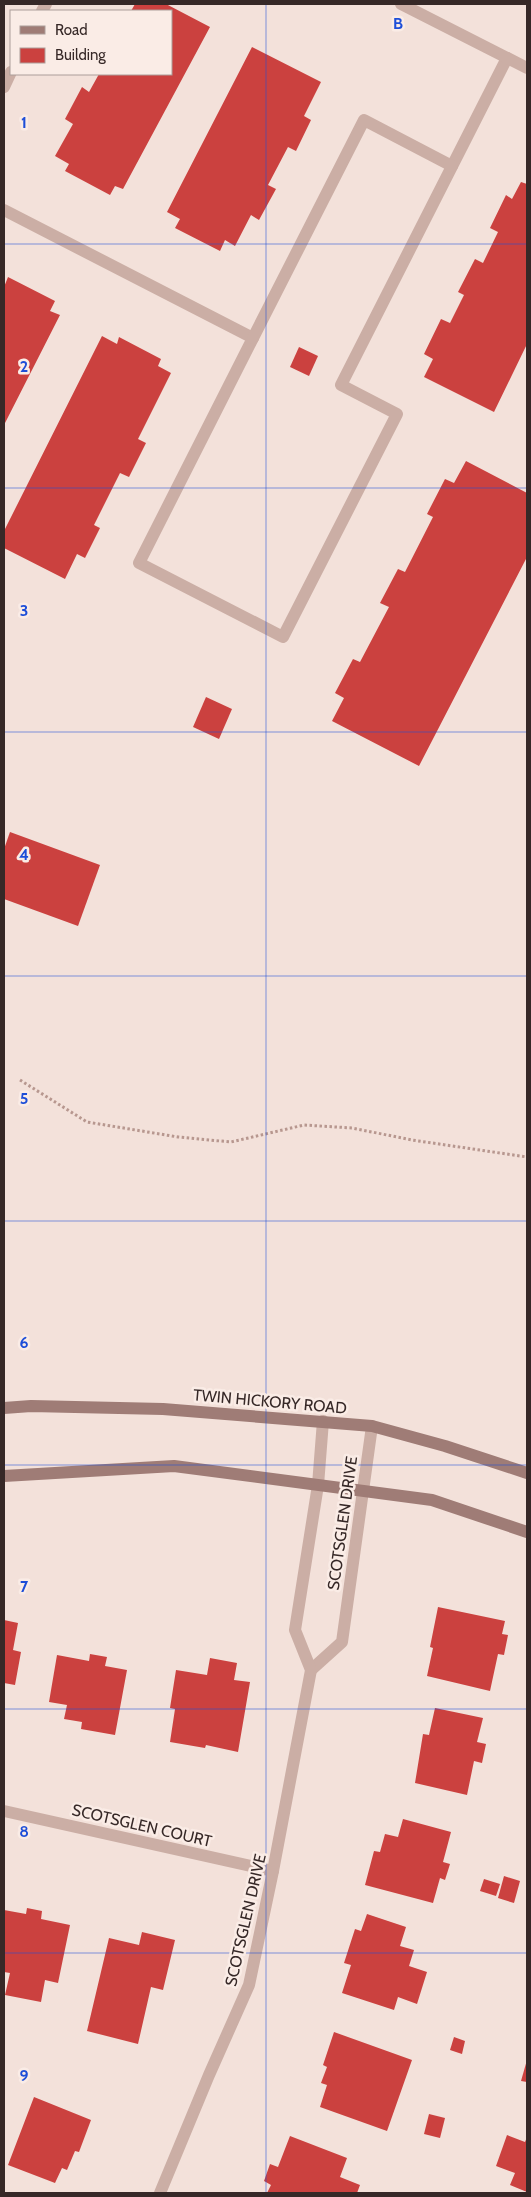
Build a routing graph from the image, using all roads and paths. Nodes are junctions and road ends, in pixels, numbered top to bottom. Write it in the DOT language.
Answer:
graph roads {
  1 [pos="401,4"];
  2 [pos="507,58"];
  3 [pos="527,68"];
  4 [pos="10,74"];
  5 [pos="4,87"];
  6 [pos="452,166"];
  7 [pos="4,210"];
  8 [pos="253,338"];
  9 [pos="20,1080"];
  10 [pos="527,1157"];
  11 [pos="4,1408"];
  12 [pos="323,1421"];
  13 [pos="372,1426"];
  14 [pos="527,1473"];
  15 [pos="4,1476"];
  16 [pos="318,1485"];
  17 [pos="364,1491"];
  18 [pos="527,1532"];
  19 [pos="311,1670"];
  20 [pos="4,1811"];
  21 [pos="273,1871"];
  22 [pos="160,2193"];
  1 -- 2 [label="street"];
  2 -- 3 [label="street"];
  2 -- 6 [label="street"];
  4 -- 5 [label="street"];
  6 -- 8 [label="street"];
  6 -- 8 [label="street"];
  7 -- 8 [label="street"];
  9 -- 10 [label="path"];
  11 -- 12 [label="main road, TWIN HICKORY ROAD"];
  12 -- 13 [label="main road, TWIN HICKORY ROAD"];
  12 -- 16 [label="street, SCOTSGLEN DRIVE"];
  13 -- 14 [label="main road, TWIN HICKORY ROAD"];
  13 -- 17 [label="street, SCOTSGLEN DRIVE"];
  15 -- 16 [label="main road"];
  16 -- 17 [label="main road"];
  16 -- 19 [label="street, SCOTSGLEN DRIVE"];
  17 -- 18 [label="main road"];
  17 -- 19 [label="street, SCOTSGLEN DRIVE"];
  19 -- 21 [label="street, SCOTSGLEN DRIVE"];
  20 -- 21 [label="street, SCOTSGLEN COURT"];
  21 -- 22 [label="street, SCOTSGLEN DRIVE"];
}
